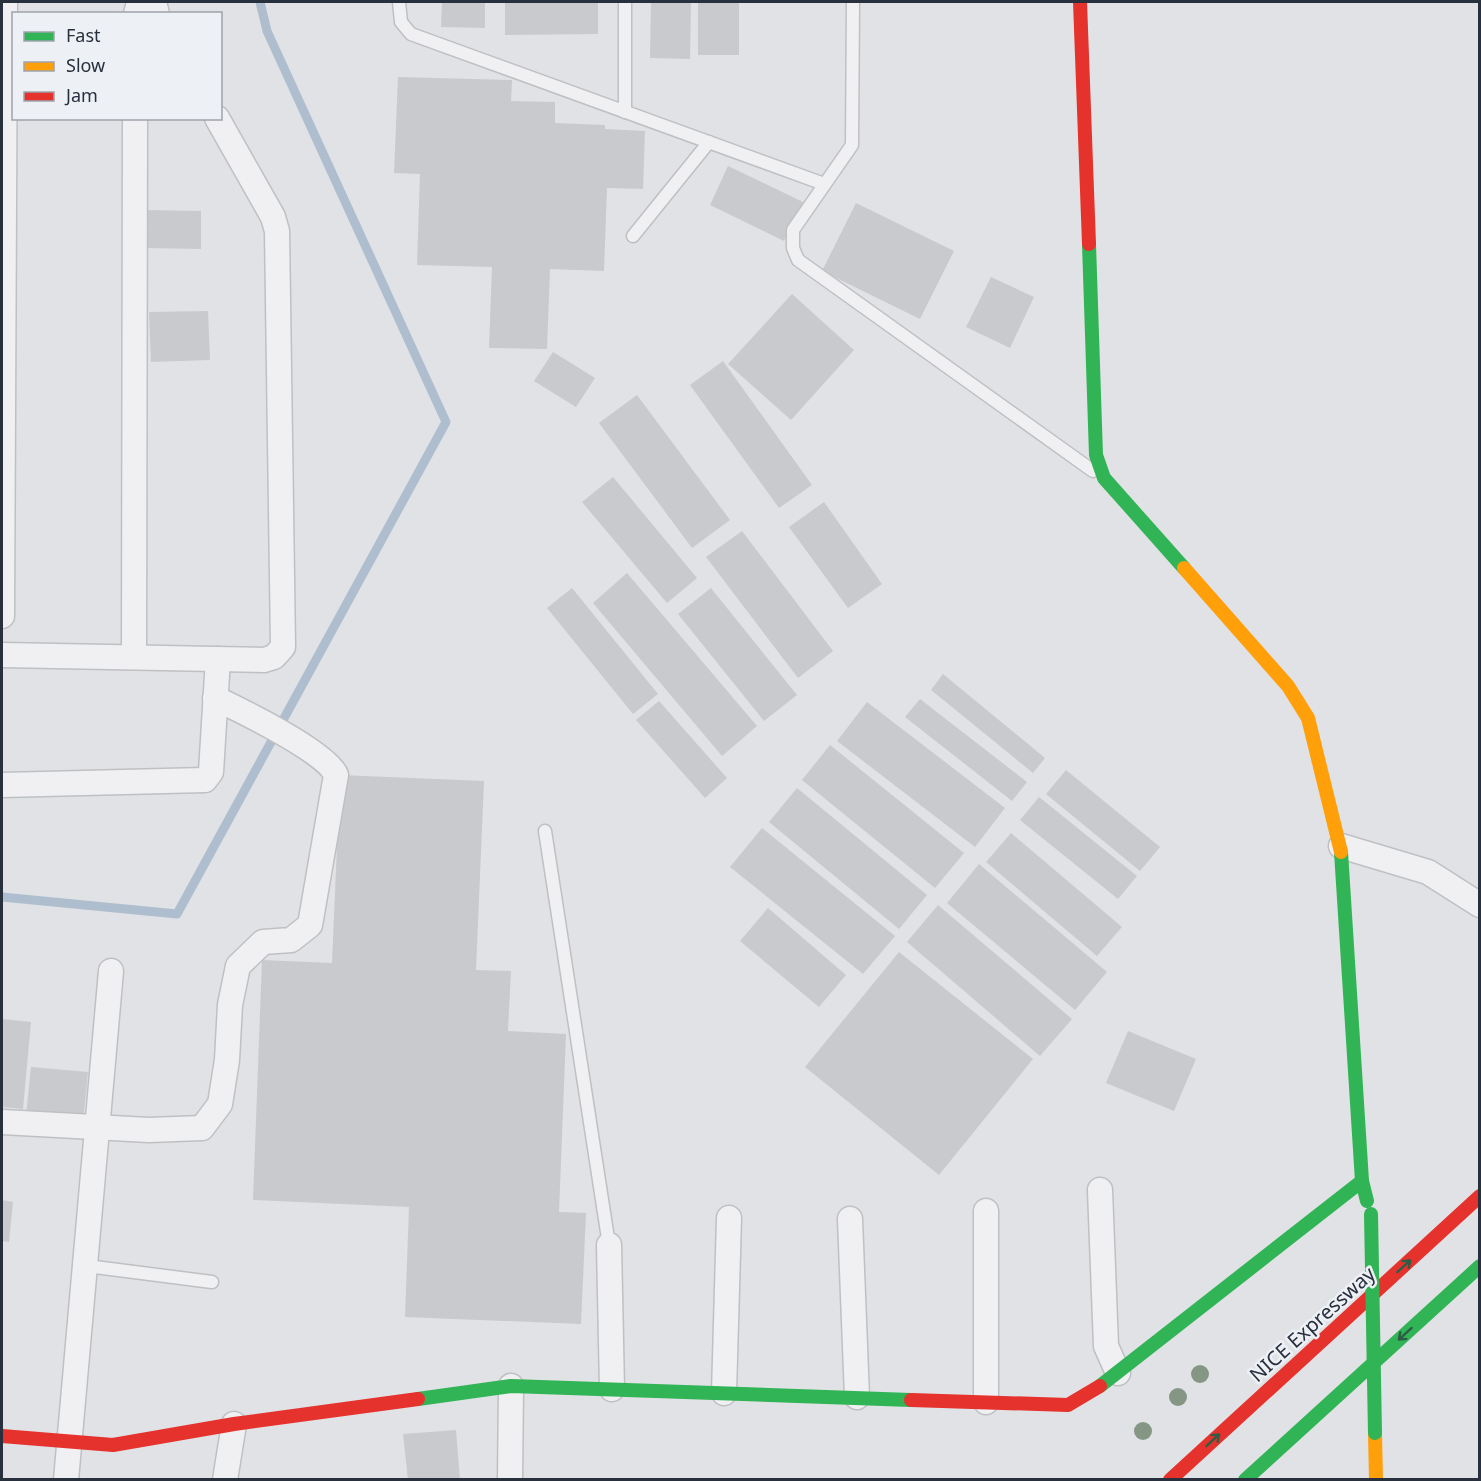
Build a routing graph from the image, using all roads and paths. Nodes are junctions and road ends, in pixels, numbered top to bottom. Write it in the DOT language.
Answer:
graph roads {
  1 [pos="4,2"];
  2 [pos="399,2"];
  3 [pos="625,2"];
  4 [pos="853,2"];
  5 [pos="1080,2"];
  6 [pos="625,112"];
  7 [pos="135,120"];
  8 [pos="218,120"];
  9 [pos="709,142"];
  10 [pos="824,184"];
  11 [pos="633,236"];
  12 [pos="1104,478"];
  13 [pos="2,616"];
  14 [pos="2,656"];
  15 [pos="134,656"];
  16 [pos="218,659"];
  17 [pos="215,698"];
  18 [pos="2,785"];
  19 [pos="545,831"];
  20 [pos="1341,846"];
  21 [pos="1479,905"];
  22 [pos="111,971"];
  23 [pos="2,1122"];
  24 [pos="98,1127"];
  25 [pos="1362,1181"];
  26 [pos="1100,1190"];
  27 [pos="1479,1196"];
  28 [pos="986,1211"];
  29 [pos="729,1218"];
  30 [pos="850,1219"];
  31 [pos="609,1245"];
  32 [pos="87,1266"];
  33 [pos="1479,1266"];
  34 [pos="212,1282"];
  35 [pos="1118,1372"];
  36 [pos="511,1386"];
  37 [pos="612,1389"];
  38 [pos="724,1393"];
  39 [pos="857,1397"];
  40 [pos="986,1402"];
  41 [pos="234,1424"];
  42 [pos="2,1436"];
  43 [pos="69,1442"];
  44 [pos="66,1479"];
  45 [pos="225,1479"];
  46 [pos="510,1479"];
  47 [pos="1170,1479"];
  48 [pos="1245,1479"];
  49 [pos="1376,1479"];
  1 -- 13 [label="street"];
  2 -- 6 [label="lane"];
  3 -- 6 [label="lane"];
  4 -- 10 [label="lane"];
  5 -- 12 [label="main road"];
  6 -- 9 [label="lane"];
  7 -- 15 [label="street"];
  8 -- 16 [label="street"];
  9 -- 10 [label="lane"];
  9 -- 11 [label="lane"];
  10 -- 12 [label="lane"];
  12 -- 20 [label="main road"];
  14 -- 15 [label="street"];
  15 -- 16 [label="street"];
  16 -- 17 [label="street"];
  17 -- 18 [label="street"];
  17 -- 24 [label="street"];
  19 -- 31 [label="lane"];
  20 -- 21 [label="street"];
  20 -- 25 [label="main road"];
  22 -- 24 [label="street"];
  23 -- 24 [label="street"];
  24 -- 32 [label="street"];
  25 -- 35 [label="main road"];
  25 -- 49 [label="main road, bridge"];
  26 -- 35 [label="street"];
  47 -- 27 [label="main road, NICE Expressway, one-way"];
  28 -- 40 [label="street"];
  29 -- 38 [label="street"];
  30 -- 39 [label="street"];
  31 -- 37 [label="street"];
  32 -- 34 [label="lane"];
  32 -- 43 [label="street"];
  33 -- 48 [label="main road, one-way"];
  35 -- 40 [label="main road"];
  36 -- 37 [label="main road"];
  36 -- 41 [label="main road"];
  36 -- 46 [label="street"];
  37 -- 38 [label="main road"];
  38 -- 39 [label="main road"];
  39 -- 40 [label="main road"];
  41 -- 43 [label="main road"];
  41 -- 45 [label="street"];
  42 -- 43 [label="main road"];
  43 -- 44 [label="street"];
}
